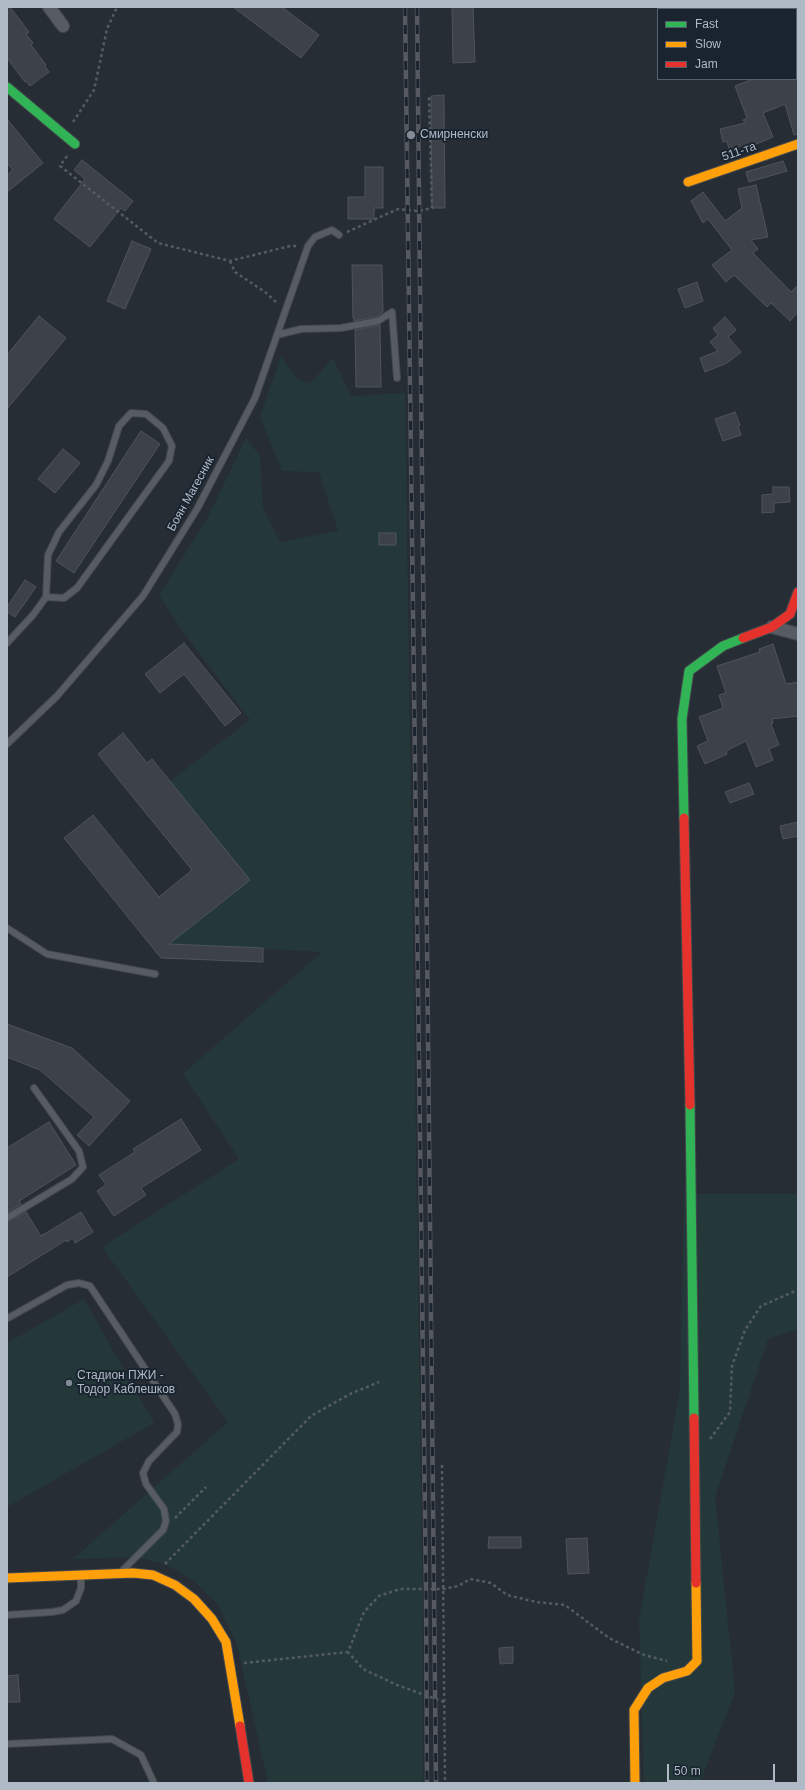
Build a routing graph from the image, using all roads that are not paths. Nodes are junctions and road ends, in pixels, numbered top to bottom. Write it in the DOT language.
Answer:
graph roads {
  1 [pos="49,7"];
  2 [pos="63,26"];
  3 [pos="7,87"];
  4 [pos="75,144"];
  5 [pos="798,144"];
  6 [pos="688,182"];
  7 [pos="339,235"];
  8 [pos="277,335"];
  9 [pos="397,378"];
  10 [pos="798,592"];
  11 [pos="46,598"];
  12 [pos="772,627"];
  13 [pos="798,634"];
  14 [pos="7,643"];
  15 [pos="7,744"];
  16 [pos="7,928"];
  17 [pos="154,974"];
  18 [pos="34,1088"];
  19 [pos="7,1218"];
  20 [pos="8,1318"];
  21 [pos="81,1574"];
  22 [pos="119,1574"];
  23 [pos="7,1578"];
  24 [pos="7,1615"];
  25 [pos="7,1744"];
  26 [pos="154,1783"];
  27 [pos="249,1783"];
  28 [pos="635,1783"];
  1 -- 2 [label="street"];
  3 -- 4 [label="street"];
  5 -- 6 [label="street, 511-та"];
  7 -- 8 [label="lane, Боян Магесник"];
  8 -- 9 [label="lane"];
  8 -- 15 [label="lane, Боян Магесник"];
  10 -- 12 [label="street"];
  11 -- 11 [label="lane"];
  11 -- 14 [label="lane"];
  12 -- 13 [label="street"];
  12 -- 28 [label="street"];
  16 -- 17 [label="lane"];
  18 -- 19 [label="lane"];
  20 -- 22 [label="lane"];
  21 -- 22 [label="street"];
  21 -- 23 [label="street"];
  21 -- 24 [label="lane"];
  22 -- 27 [label="street"];
  25 -- 26 [label="lane"];
}
